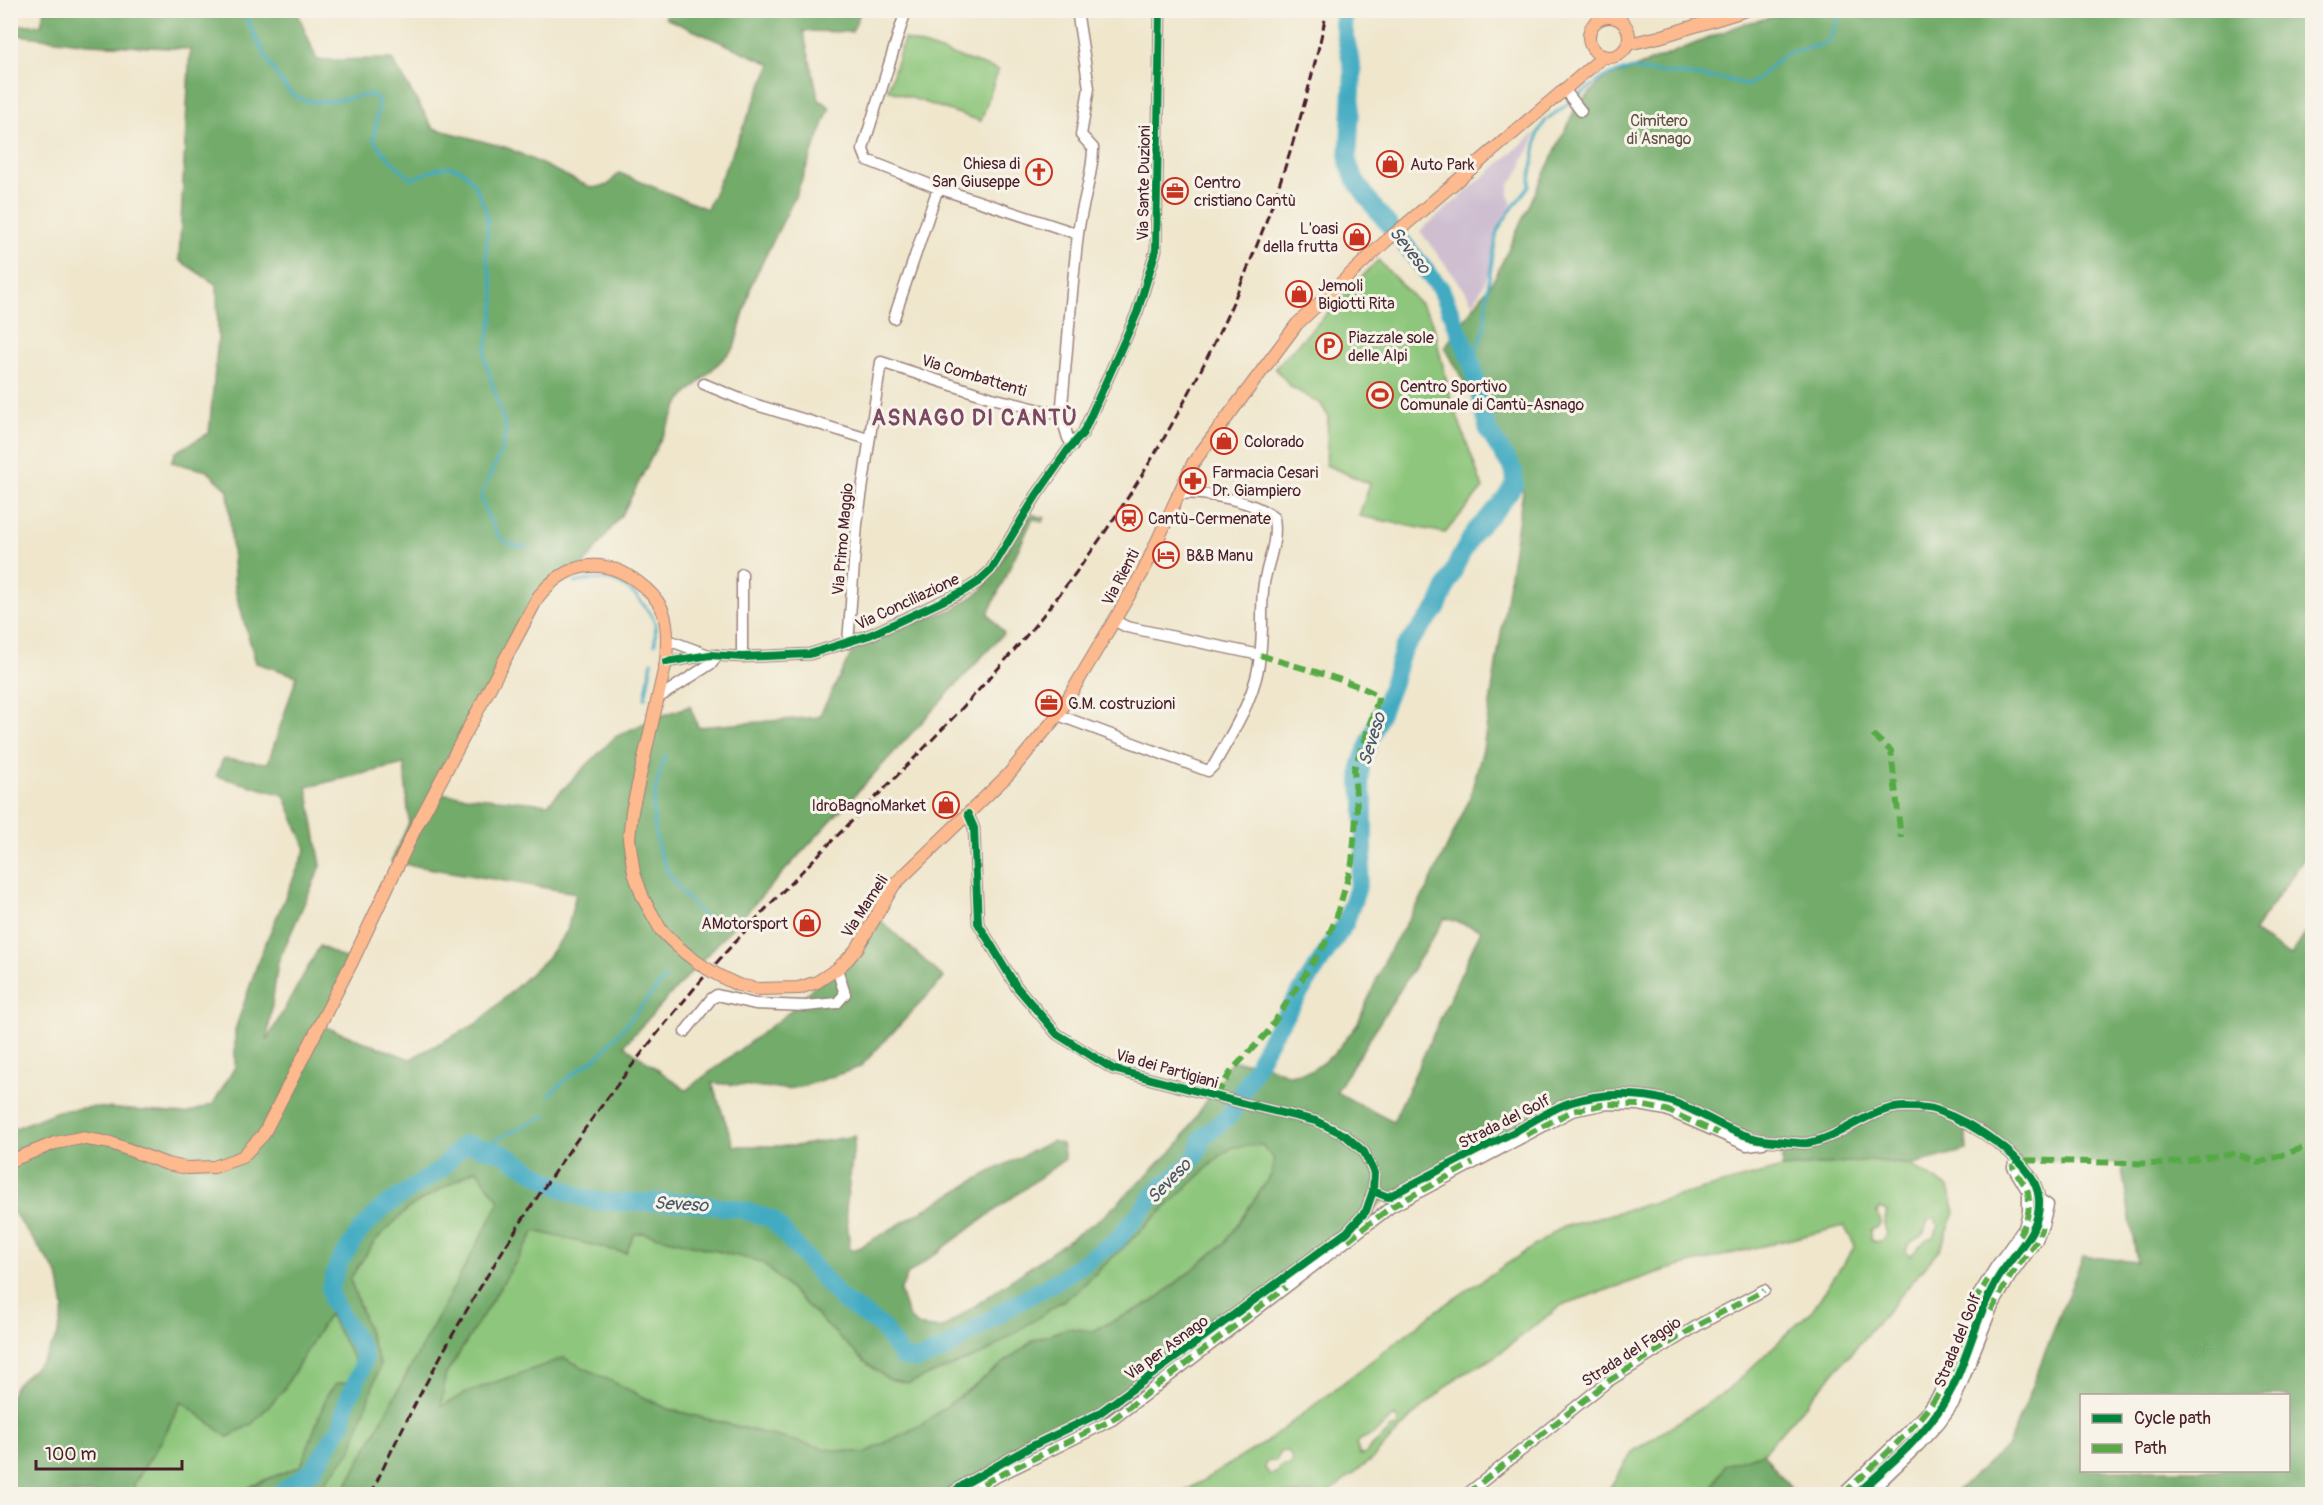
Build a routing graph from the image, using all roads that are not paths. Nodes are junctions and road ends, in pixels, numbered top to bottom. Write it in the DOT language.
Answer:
graph roads {
  1 [pos="906,10"];
  2 [pos="1077,10"];
  3 [pos="1160,10"];
  4 [pos="1747,10"];
  5 [pos="1606,14"];
  6 [pos="1622,20"];
  7 [pos="1659,37"];
  8 [pos="1628,44"];
  9 [pos="1592,47"];
  10 [pos="1604,57"];
  11 [pos="1576,78"];
  12 [pos="938,188"];
  13 [pos="1078,234"];
  14 [pos="894,318"];
  15 [pos="881,362"];
  16 [pos="704,384"];
  17 [pos="1061,415"];
  18 [pos="868,439"];
  19 [pos="1073,446"];
  20 [pos="1178,494"];
  21 [pos="742,574"];
  22 [pos="1115,621"];
  23 [pos="668,640"];
  24 [pos="848,643"];
  25 [pos="713,655"];
  26 [pos="1260,655"];
  27 [pos="742,657"];
  28 [pos="666,662"];
  29 [pos="658,698"];
  30 [pos="1058,715"];
  31 [pos="968,814"];
  32 [pos="837,969"];
  33 [pos="685,1032"];
  34 [pos="1781,1142"];
  35 [pos="2018,1160"];
  36 [pos="10,1161"];
  37 [pos="1373,1191"];
  38 [pos="2039,1198"];
  39 [pos="1764,1290"];
  40 [pos="950,1494"];
  41 [pos="968,1494"];
  42 [pos="1467,1494"];
  43 [pos="1843,1494"];
  44 [pos="1857,1494"];
  45 [pos="1868,1494"];
  1 -- 12 [label="street"];
  2 -- 13 [label="street"];
  3 -- 19 [label="street, Via Sante Duzioni"];
  4 -- 7 [label="main road"];
  5 -- 6 [label="main road"];
  5 -- 9 [label="main road"];
  6 -- 7 [label="main road"];
  6 -- 8 [label="main road"];
  7 -- 8 [label="main road"];
  8 -- 10 [label="main road"];
  9 -- 10 [label="main road"];
  9 -- 11 [label="main road"];
  10 -- 11 [label="main road"];
  11 -- 20 [label="main road, Via Rienti"];
  12 -- 13 [label="street"];
  12 -- 14 [label="street"];
  13 -- 17 [label="street"];
  15 -- 17 [label="street, Via Combattenti"];
  15 -- 18 [label="street, Via Primo Maggio"];
  16 -- 18 [label="street"];
  17 -- 19 [label="street"];
  18 -- 24 [label="street, Via Primo Maggio"];
  19 -- 24 [label="street, Via Conciliazione"];
  20 -- 22 [label="main road, Via Rienti"];
  20 -- 26 [label="street"];
  21 -- 27 [label="street"];
  22 -- 26 [label="street"];
  22 -- 30 [label="main road, Via Rienti"];
  23 -- 25 [label="street"];
  23 -- 28 [label="main road, Via Mameli"];
  23 -- 36 [label="main road, Via Mameli"];
  24 -- 27 [label="street, Via Conciliazione"];
  25 -- 27 [label="street, Via Conciliazione"];
  25 -- 28 [label="street"];
  25 -- 29 [label="street"];
  26 -- 30 [label="street"];
  28 -- 29 [label="main road, Via Mameli"];
  29 -- 32 [label="main road, Via Mameli, bridge"];
  30 -- 31 [label="main road, Via Rienti"];
  31 -- 32 [label="main road, Via Mameli"];
  31 -- 37 [label="street, Via dei Partigiani"];
  32 -- 33 [label="street"];
  34 -- 35 [label="street, Strada del Golf"];
  34 -- 37 [label="street, Strada del Golf"];
  34 -- 41 [label="street, Strada del Golf"];
  35 -- 38 [label="street, Strada del Golf"];
  35 -- 43 [label="street, Strada del Golf"];
  37 -- 40 [label="street, Via per Asnago"];
  38 -- 44 [label="street, Strada del Golf"];
  38 -- 45 [label="street, Strada del Golf"];
  39 -- 42 [label="street, Strada del Faggio"];
}
